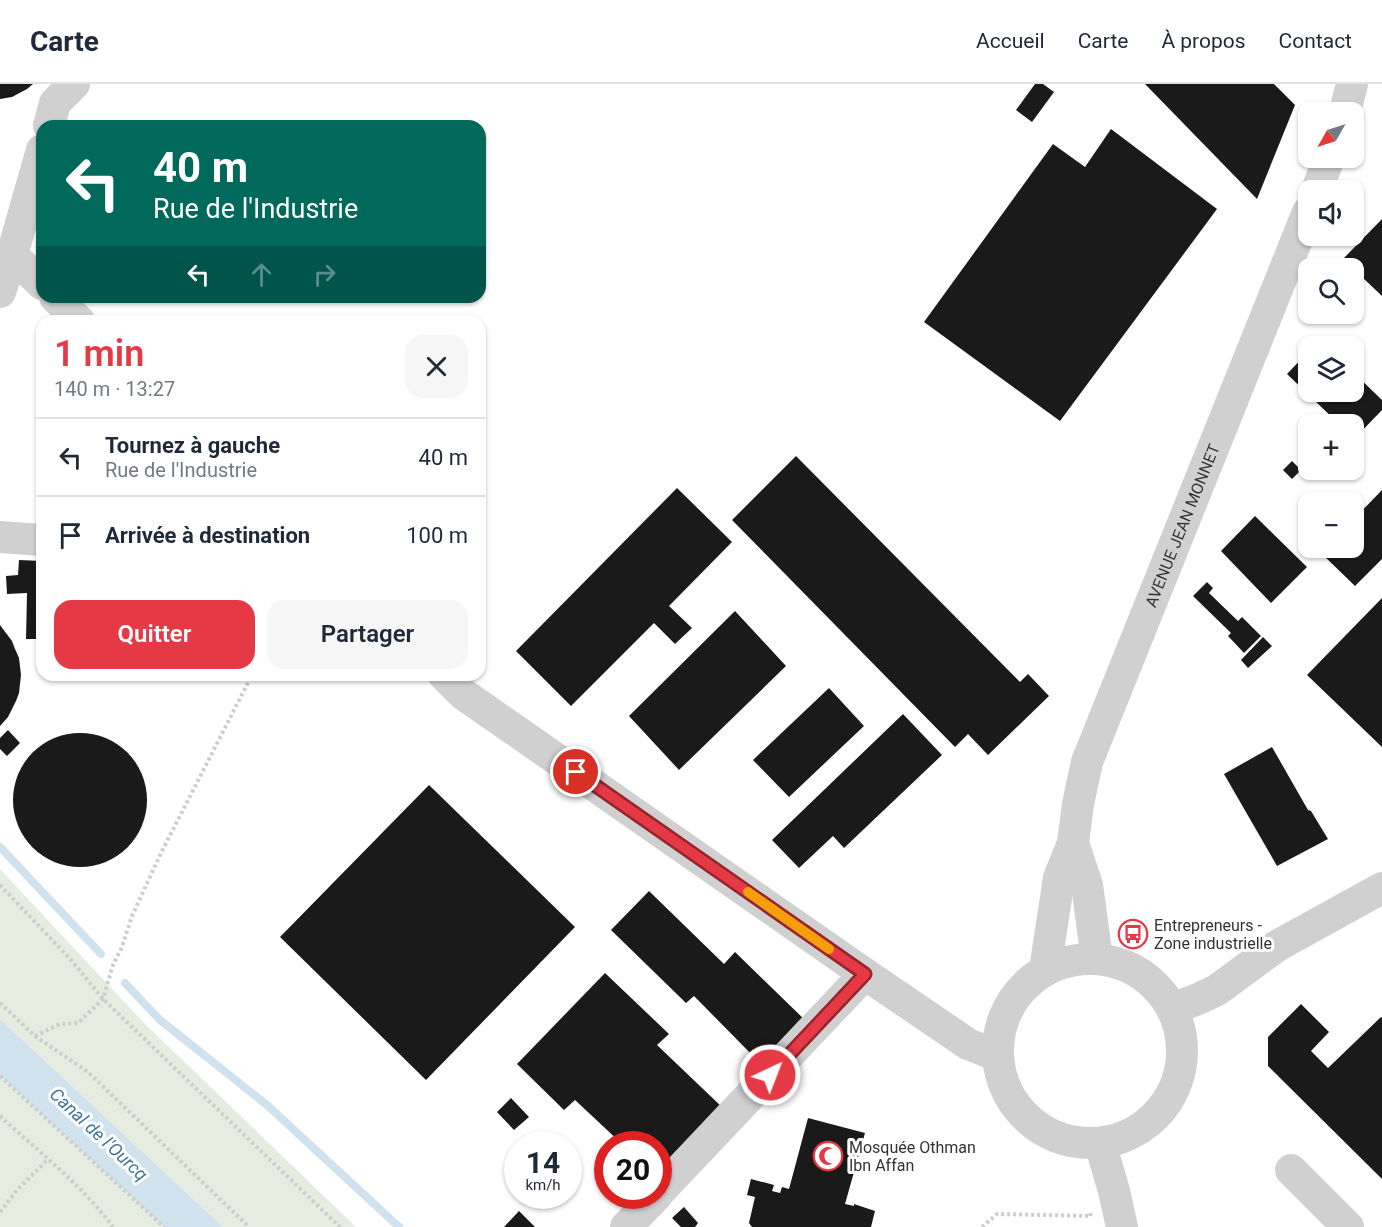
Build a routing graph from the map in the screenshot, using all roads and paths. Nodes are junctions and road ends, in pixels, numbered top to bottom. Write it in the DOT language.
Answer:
graph roads {
  1 [pos="74,84"];
  2 [pos="1352,84"];
  3 [pos="1348,102"];
  4 [pos="51,120"];
  5 [pos="36,171"];
  6 [pos="1298,237"];
  7 [pos="12,255"];
  8 [pos="36,278"];
  9 [pos="0,292"];
  10 [pos="61,303"];
  11 [pos="73,315"];
  12 [pos="0,537"];
  13 [pos="36,540"];
  14 [pos="249,681"];
  15 [pos="450,681"];
  16 [pos="1073,843"];
  17 [pos="0,885"];
  18 [pos="1382,888"];
  19 [pos="1097,959"];
  20 [pos="1045,970"];
  21 [pos="865,974"];
  22 [pos="103,999"];
  23 [pos="0,1004"];
  24 [pos="1172,1009"];
  25 [pos="35,1036"];
  26 [pos="998,1054"];
  27 [pos="0,1076"];
  28 [pos="0,1116"];
  29 [pos="1100,1143"];
  30 [pos="47,1160"];
  31 [pos="1291,1170"];
  32 [pos="672,1178"];
  33 [pos="1089,1207"];
  34 [pos="643,1209"];
  35 [pos="0,1212"];
  36 [pos="113,1227"];
  37 [pos="164,1227"];
  38 [pos="249,1227"];
  39 [pos="340,1227"];
  40 [pos="626,1227"];
  41 [pos="982,1227"];
  42 [pos="1122,1227"];
  43 [pos="1348,1227"];
  1 -- 4 [label="street"];
  2 -- 3 [label="street"];
  5 -- 7 [label="street"];
  6 -- 16 [label="street, AVENUE JEAN MONNET"];
  7 -- 8 [label="street"];
  7 -- 9 [label="street"];
  10 -- 11 [label="street"];
  12 -- 13 [label="street"];
  14 -- 22 [label="path"];
  15 -- 21 [label="street"];
  16 -- 19 [label="street, AVENUE JEAN MONNET"];
  16 -- 20 [label="street, AVENUE JEAN MONNET"];
  17 -- 22 [label="path"];
  18 -- 24 [label="street"];
  19 -- 20 [label="street"];
  19 -- 24 [label="street"];
  20 -- 26 [label="street"];
  21 -- 26 [label="street"];
  21 -- 32 [label="street"];
  22 -- 25 [label="path"];
  22 -- 39 [label="path"];
  23 -- 25 [label="path"];
  24 -- 29 [label="street"];
  25 -- 38 [label="path"];
  26 -- 29 [label="street"];
  27 -- 37 [label="path"];
  28 -- 30 [label="path"];
  29 -- 42 [label="street"];
  30 -- 35 [label="path"];
  30 -- 36 [label="path"];
  31 -- 43 [label="street"];
  33 -- 41 [label="path"];
  34 -- 40 [label="street"];
}
